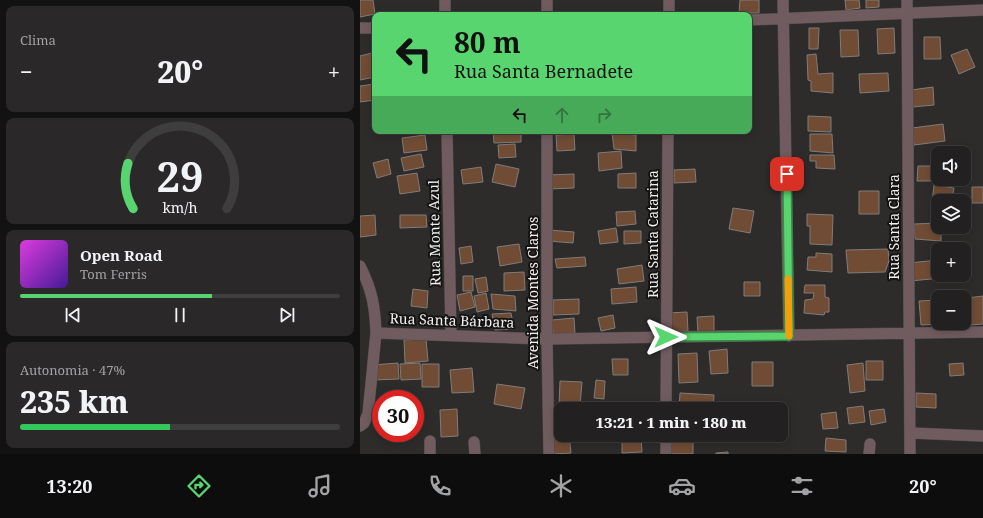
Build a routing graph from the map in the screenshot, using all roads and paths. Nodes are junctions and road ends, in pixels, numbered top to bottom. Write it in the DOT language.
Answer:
graph roads {
  1 [pos="445,0"];
  2 [pos="547,0"];
  3 [pos="669,0"];
  4 [pos="783,0"];
  5 [pos="907,0"];
  6 [pos="983,10"];
  7 [pos="445,12"];
  8 [pos="547,12"];
  9 [pos="669,12"];
  10 [pos="907,12"];
  11 [pos="784,18"];
  12 [pos="752,20"];
  13 [pos="360,28"];
  14 [pos="372,28"];
  15 [pos="447,134"];
  16 [pos="547,134"];
  17 [pos="668,134"];
  18 [pos="360,266"];
  19 [pos="376,332"];
  20 [pos="983,332"];
  21 [pos="909,333"];
  22 [pos="451,334"];
  23 [pos="789,336"];
  24 [pos="666,337"];
  25 [pos="547,339"];
  26 [pos="666,402"];
  27 [pos="360,426"];
  28 [pos="911,434"];
  29 [pos="983,436"];
  30 [pos="430,441"];
  31 [pos="474,442"];
  32 [pos="666,442"];
  33 [pos="430,454"];
  34 [pos="475,454"];
  35 [pos="549,454"];
  36 [pos="666,454"];
  37 [pos="910,454"];
  1 -- 7 [label="street"];
  2 -- 8 [label="street"];
  3 -- 9 [label="street"];
  4 -- 11 [label="street"];
  5 -- 10 [label="street, Rua Santa Clara"];
  6 -- 10 [label="street"];
  10 -- 11 [label="street"];
  10 -- 21 [label="street, Rua Santa Clara"];
  11 -- 12 [label="street"];
  11 -- 23 [label="street"];
  13 -- 14 [label="street"];
  15 -- 22 [label="street, Rua Monte Azul"];
  16 -- 25 [label="street, Avenida Montes Claros"];
  17 -- 24 [label="street, Rua Santa Catarina"];
  18 -- 19 [label="street"];
  19 -- 22 [label="street, Rua Santa Bárbara"];
  19 -- 27 [label="street, Rua Santa Bárbara"];
  20 -- 21 [label="street, Rua Santa Bárbara"];
  21 -- 23 [label="street, Rua Santa Bárbara"];
  21 -- 28 [label="street, Rua Santa Clara"];
  22 -- 25 [label="street, Rua Santa Bárbara"];
  23 -- 24 [label="street, Rua Santa Bárbara"];
  24 -- 25 [label="street, Rua Santa Bárbara"];
  24 -- 26 [label="street, Rua Santa Catarina"];
  25 -- 35 [label="street, Avenida Montes Claros"];
  28 -- 29 [label="street"];
  28 -- 37 [label="street, Rua Santa Clara"];
  30 -- 33 [label="street"];
  31 -- 34 [label="street"];
  32 -- 36 [label="street"];
}
